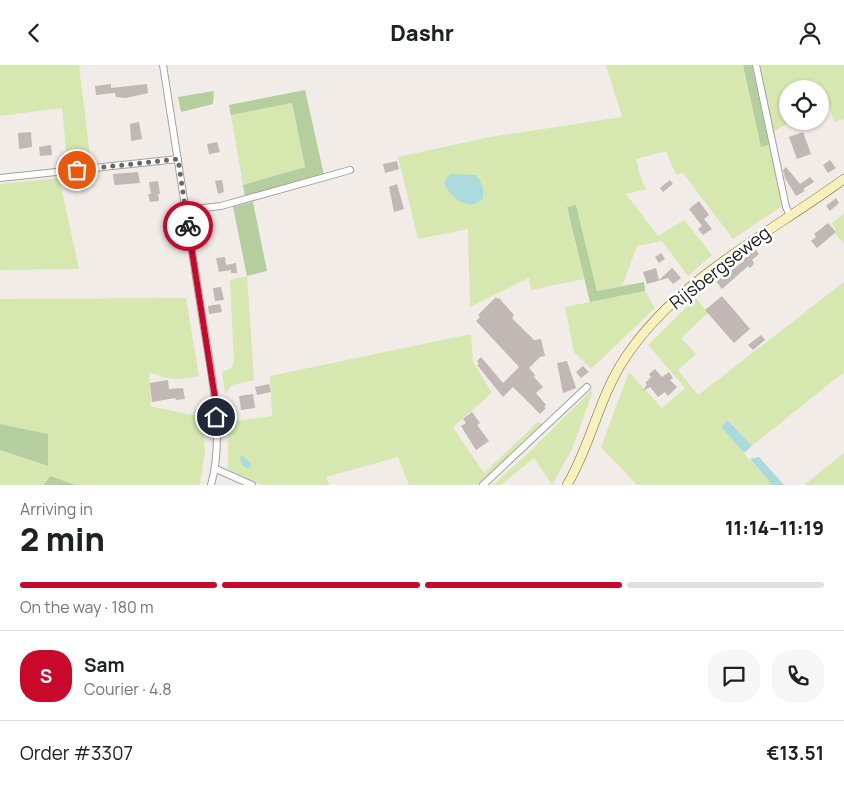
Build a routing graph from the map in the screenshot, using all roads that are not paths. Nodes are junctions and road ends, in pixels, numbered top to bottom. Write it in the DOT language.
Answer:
graph roads {
  1 [pos="163,65"];
  2 [pos="756,65"];
  3 [pos="178,159"];
  4 [pos="350,170"];
  5 [pos="0,179"];
  6 [pos="842,184"];
  7 [pos="186,210"];
  8 [pos="790,215"];
  9 [pos="587,387"];
  10 [pos="216,469"];
  11 [pos="211,485"];
  12 [pos="252,485"];
  13 [pos="484,485"];
  14 [pos="567,485"];
  1 -- 3 [label="street"];
  2 -- 8 [label="street"];
  3 -- 5 [label="street"];
  3 -- 7 [label="street"];
  4 -- 7 [label="street"];
  6 -- 8 [label="main road, Rijsbergseweg"];
  7 -- 10 [label="street"];
  8 -- 14 [label="main road, Rijsbergseweg"];
  9 -- 13 [label="street"];
  10 -- 11 [label="street"];
  10 -- 12 [label="street"];
}
